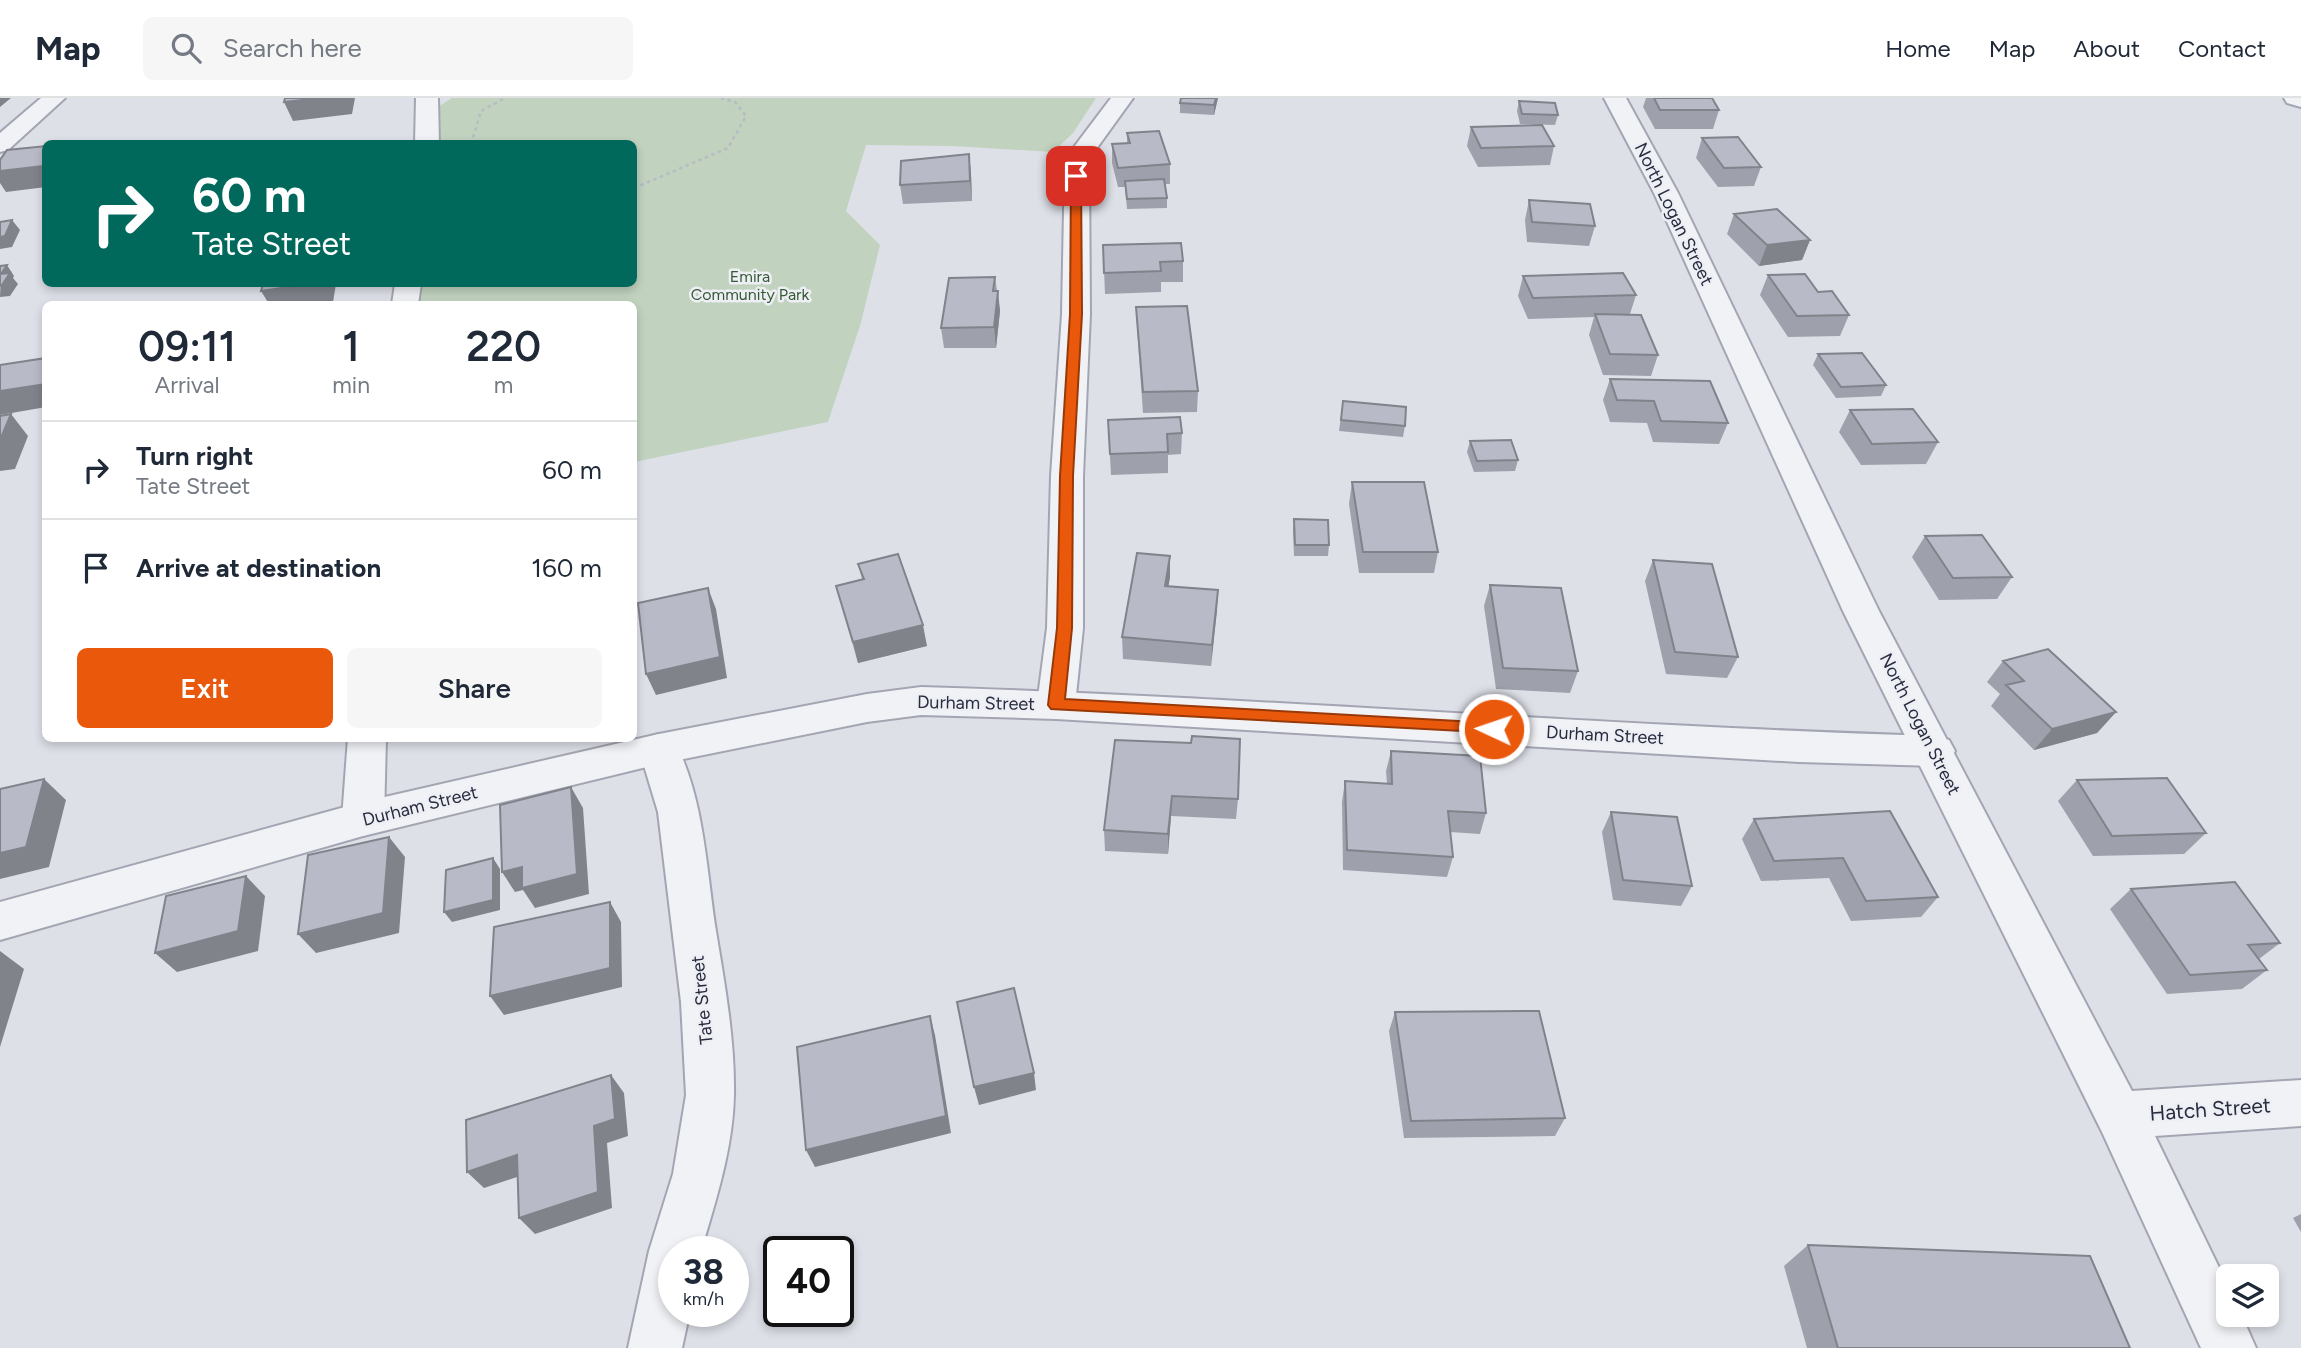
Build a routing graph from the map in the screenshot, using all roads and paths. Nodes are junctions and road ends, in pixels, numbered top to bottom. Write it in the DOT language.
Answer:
graph roads {
  1 [pos="54,98"];
  2 [pos="427,98"];
  3 [pos="505,98"];
  4 [pos="721,98"];
  5 [pos="1122,98"];
  6 [pos="1615,98"];
  7 [pos="2295,98"];
  8 [pos="2301,100"];
  9 [pos="427,140"];
  10 [pos="472,140"];
  11 [pos="0,145"];
  12 [pos="637,187"];
  13 [pos="1056,705"];
  14 [pos="367,742"];
  15 [pos="659,749"];
  16 [pos="1935,751"];
  17 [pos="363,819"];
  18 [pos="0,921"];
  19 [pos="2301,1103"];
  20 [pos="2119,1115"];
  21 [pos="679,1236"];
  22 [pos="659,1327"];
  23 [pos="655,1348"];
  24 [pos="2229,1348"];
  1 -- 11 [label="street"];
  2 -- 9 [label="street"];
  3 -- 10 [label="path"];
  4 -- 12 [label="path"];
  5 -- 13 [label="street"];
  6 -- 16 [label="street, North Logan Street"];
  7 -- 8 [label="street"];
  13 -- 15 [label="street, Durham Street"];
  13 -- 16 [label="street, Durham Street"];
  14 -- 17 [label="street"];
  15 -- 17 [label="street, Durham Street"];
  15 -- 21 [label="street, Tate Street"];
  16 -- 20 [label="street, North Logan Street"];
  17 -- 18 [label="street, Durham Street"];
  19 -- 20 [label="street, Hatch Street"];
  20 -- 24 [label="street, North Logan Street"];
  22 -- 23 [label="street"];
}
